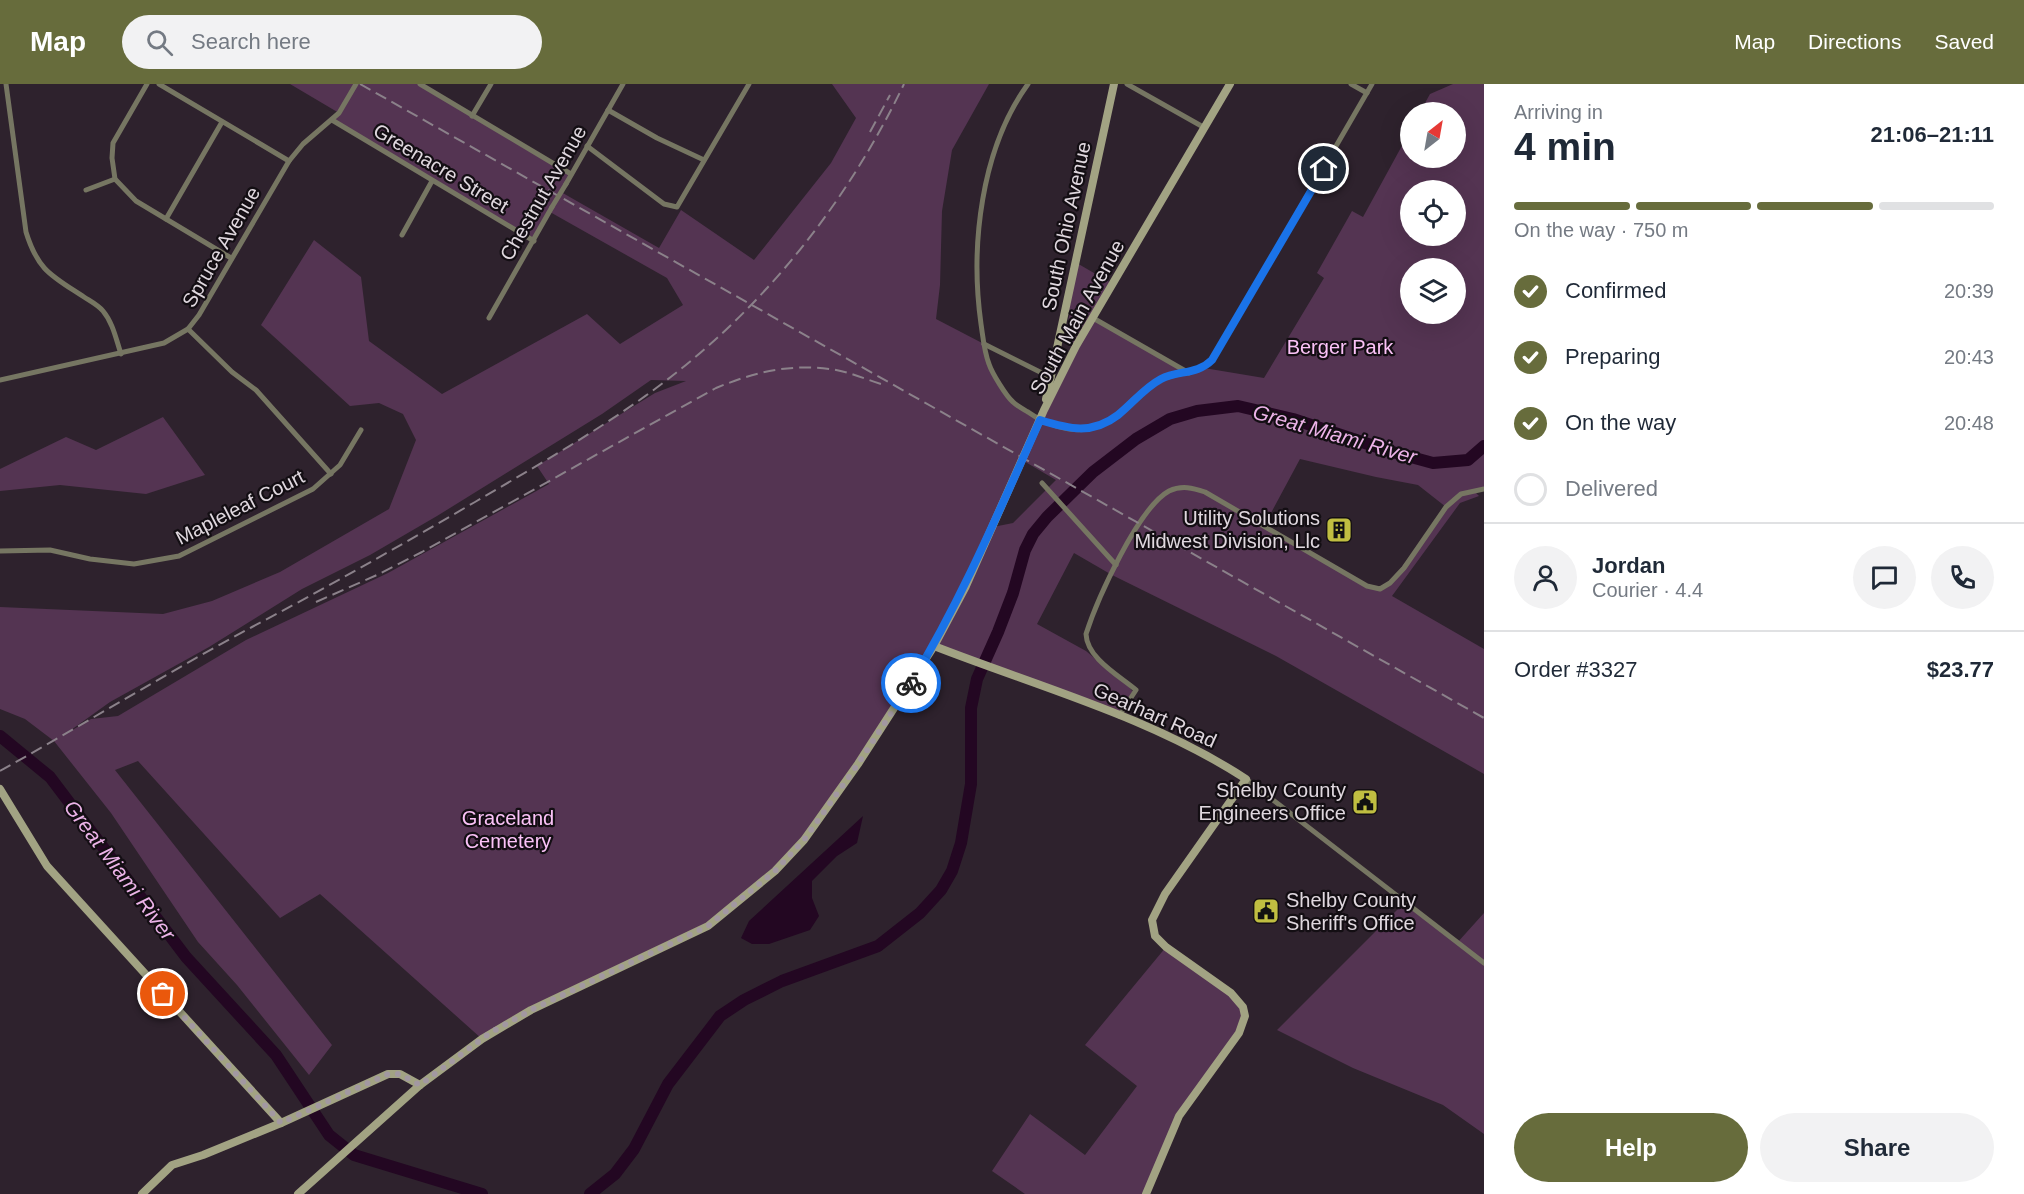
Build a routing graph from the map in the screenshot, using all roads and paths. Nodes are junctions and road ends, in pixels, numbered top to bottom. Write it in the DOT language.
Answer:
graph roads {
  1 [pos="6,84"];
  2 [pos="147,84"];
  3 [pos="159,84"];
  4 [pos="356,84"];
  5 [pos="420,84"];
  6 [pos="491,84"];
  7 [pos="623,84"];
  8 [pos="749,84"];
  9 [pos="1028,84"];
  10 [pos="1114,84"];
  11 [pos="1127,84"];
  12 [pos="1230,84"];
  13 [pos="1351,84"];
  14 [pos="1372,84"];
  15 [pos="1367,93"];
  16 [pos="608,110"];
  17 [pos="472,116"];
  18 [pos="332,120"];
  19 [pos="222,122"];
  20 [pos="1205,128"];
  21 [pos="587,146"];
  22 [pos="289,160"];
  23 [pos="704,160"];
  24 [pos="571,174"];
  25 [pos="115,179"];
  26 [pos="432,181"];
  27 [pos="86,190"];
  28 [pos="166,219"];
  29 [pos="402,234"];
  30 [pos="534,241"];
  31 [pos="231,258"];
  32 [pos="489,318"];
  33 [pos="1093,318"];
  34 [pos="188,329"];
  35 [pos="984,344"];
  36 [pos="121,354"];
  37 [pos="1189,373"];
  38 [pos="1050,377"];
  39 [pos="0,380"];
  40 [pos="1058,381"];
  41 [pos="1044,410"];
  42 [pos="1040,420"];
  43 [pos="361,430"];
  44 [pos="331,474"];
  45 [pos="1042,483"];
  46 [pos="1484,489"];
  47 [pos="0,551"];
  48 [pos="1116,565"];
  49 [pos="934,646"];
  50 [pos="1119,716"];
  51 [pos="1246,779"];
  52 [pos="0,789"];
  53 [pos="1484,963"];
  54 [pos="420,1085"];
  55 [pos="281,1123"];
  56 [pos="142,1194"];
  57 [pos="298,1194"];
  58 [pos="1146,1194"];
  1 -- 36 [label="street"];
  2 -- 25 [label="street"];
  3 -- 19 [label="street"];
  4 -- 18 [label="street, Spruce Avenue"];
  5 -- 17 [label="street"];
  6 -- 17 [label="street"];
  7 -- 16 [label="street, Chestnut Avenue"];
  8 -- 23 [label="street"];
  9 -- 35 [label="street"];
  10 -- 38 [label="main road, South Ohio Avenue"];
  11 -- 20 [label="street"];
  12 -- 20 [label="main road, South Main Avenue"];
  13 -- 15 [label="street"];
  14 -- 15 [label="street"];
  15 -- 37 [label="street"];
  16 -- 21 [label="street, Chestnut Avenue"];
  16 -- 23 [label="street"];
  17 -- 24 [label="street"];
  18 -- 22 [label="street, Spruce Avenue"];
  18 -- 26 [label="street, Greenacre Street"];
  19 -- 22 [label="street"];
  19 -- 28 [label="street"];
  20 -- 33 [label="main road, South Main Avenue"];
  21 -- 23 [label="street"];
  21 -- 24 [label="street, Chestnut Avenue"];
  22 -- 31 [label="street, Spruce Avenue"];
  24 -- 30 [label="street, Chestnut Avenue, bridge"];
  25 -- 27 [label="street"];
  25 -- 28 [label="street"];
  26 -- 29 [label="street"];
  26 -- 30 [label="street, Greenacre Street"];
  28 -- 31 [label="street"];
  30 -- 32 [label="street, Chestnut Avenue"];
  31 -- 34 [label="street, Spruce Avenue"];
  33 -- 37 [label="street"];
  33 -- 40 [label="main road, South Main Avenue"];
  34 -- 36 [label="street, Spruce Avenue"];
  34 -- 44 [label="street"];
  35 -- 38 [label="street"];
  35 -- 42 [label="street"];
  36 -- 39 [label="street, Spruce Avenue"];
  37 -- 42 [label="street"];
  38 -- 40 [label="street"];
  38 -- 41 [label="main road, South Ohio Avenue"];
  40 -- 41 [label="main road, South Main Avenue"];
  41 -- 42 [label="main road, South Main Avenue"];
  42 -- 49 [label="main road, South Main Avenue"];
  43 -- 44 [label="street, Mapleleaf Court"];
  44 -- 47 [label="street, Mapleleaf Court"];
  45 -- 48 [label="street"];
  46 -- 48 [label="street"];
  48 -- 50 [label="street"];
  49 -- 50 [label="main road, Gearhart Road"];
  49 -- 54 [label="main road, South Main Avenue"];
  50 -- 51 [label="main road, Gearhart Road"];
  51 -- 53 [label="street, Gearhart Road"];
  51 -- 58 [label="main road"];
  52 -- 55 [label="main road"];
  54 -- 55 [label="main road"];
  54 -- 57 [label="main road, South Main Avenue"];
  55 -- 56 [label="main road"];
}
